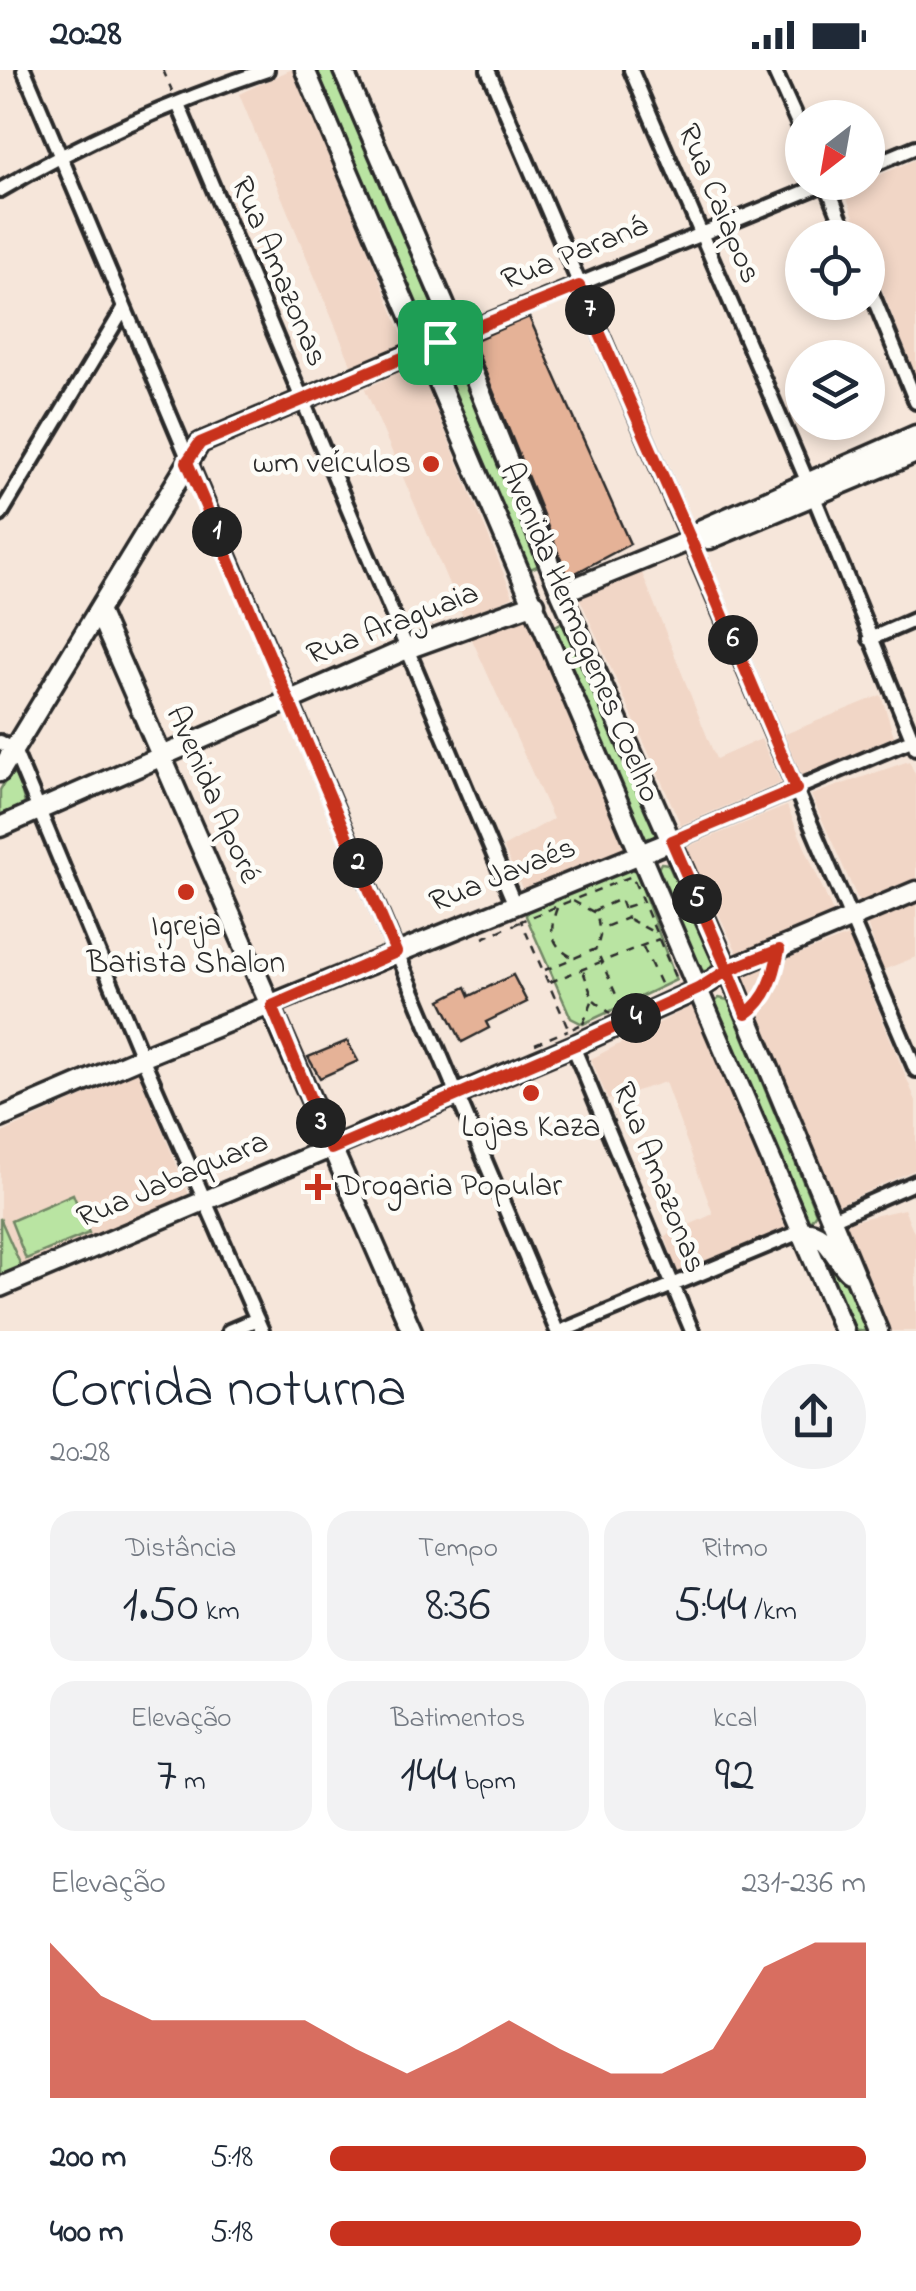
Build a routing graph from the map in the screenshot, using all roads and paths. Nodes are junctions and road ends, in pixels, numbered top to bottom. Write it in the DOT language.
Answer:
graph roads {
  1 [pos="24,70"];
  2 [pos="163,70"];
  3 [pos="220,70"];
  4 [pos="267,70"];
  5 [pos="305,70"];
  6 [pos="343,70"];
  7 [pos="488,70"];
  8 [pos="631,70"];
  9 [pos="774,70"];
  10 [pos="225,84"];
  11 [pos="788,100"];
  12 [pos="178,104"];
  13 [pos="916,147"];
  14 [pos="58,156"];
  15 [pos="885,160"];
  16 [pos="0,190"];
  17 [pos="786,200"];
  18 [pos="700,236"];
  19 [pos="579,286"];
  20 [pos="124,310"];
  21 [pos="883,320"];
  22 [pos="457,334"];
  23 [pos="423,350"];
  24 [pos="301,401"];
  25 [pos="916,402"];
  26 [pos="916,435"];
  27 [pos="916,452"];
  28 [pos="187,462"];
  29 [pos="811,489"];
  30 [pos="0,515"];
  31 [pos="691,540"];
  32 [pos="561,593"];
  33 [pos="535,603"];
  34 [pos="98,613"];
  35 [pos="916,618"];
  36 [pos="870,638"];
  37 [pos="407,649"];
  38 [pos="288,700"];
  39 [pos="915,741"];
  40 [pos="7,746"];
  41 [pos="162,756"];
  42 [pos="0,772"];
  43 [pos="796,789"];
  44 [pos="38,809"];
  45 [pos="0,827"];
  46 [pos="672,841"];
  47 [pos="642,853"];
  48 [pos="916,891"];
  49 [pos="572,900"];
  50 [pos="642,901"];
  51 [pos="558,906"];
  52 [pos="623,908"];
  53 [pos="593,911"];
  54 [pos="518,912"];
  55 [pos="628,918"];
  56 [pos="854,920"];
  57 [pos="600,929"];
  58 [pos="658,937"];
  59 [pos="483,938"];
  60 [pos="643,946"];
  61 [pos="596,949"];
  62 [pos="779,950"];
  63 [pos="396,952"];
  64 [pos="574,958"];
  65 [pos="565,962"];
  66 [pos="602,962"];
  67 [pos="582,969"];
  68 [pos="728,970"];
  69 [pos="543,971"];
  70 [pos="570,974"];
  71 [pos="548,982"];
  72 [pos="679,986"];
  73 [pos="698,989"];
  74 [pos="664,992"];
  75 [pos="593,999"];
  76 [pos="272,1006"];
  77 [pos="610,1013"];
  78 [pos="746,1014"];
  79 [pos="582,1024"];
  80 [pos="571,1038"];
  81 [pos="534,1044"];
  82 [pos="142,1056"];
  83 [pos="916,1070"];
  84 [pos="456,1094"];
  85 [pos="0,1118"];
  86 [pos="331,1149"];
  87 [pos="916,1182"];
  88 [pos="204,1199"];
  89 [pos="832,1219"];
  90 [pos="800,1232"];
  91 [pos="858,1278"];
  92 [pos="673,1286"];
  93 [pos="0,1287"];
  94 [pos="260,1325"];
  95 [pos="229,1331"];
  96 [pos="412,1331"];
  97 [pos="560,1331"];
  98 [pos="692,1331"];
  99 [pos="844,1331"];
  100 [pos="878,1331"];
  1 -- 14 [label="street"];
  2 -- 12 [label="path"];
  3 -- 10 [label="street"];
  4 -- 10 [label="street"];
  5 -- 23 [label="main road, Avenida Hermogenes Coelho"];
  6 -- 22 [label="main road, Avenida Hermogenes Coelho"];
  7 -- 19 [label="street"];
  8 -- 18 [label="street, Rua Caiapos"];
  9 -- 11 [label="street"];
  10 -- 12 [label="street"];
  12 -- 14 [label="street"];
  12 -- 24 [label="street, Rua Amazonas"];
  13 -- 15 [label="street"];
  14 -- 16 [label="street"];
  14 -- 20 [label="street"];
  17 -- 18 [label="street, Rua Paraná"];
  18 -- 19 [label="street, Rua Paraná"];
  18 -- 29 [label="street, Rua Caiapos"];
  19 -- 22 [label="street, Rua Paraná"];
  19 -- 31 [label="street"];
  20 -- 28 [label="street"];
  20 -- 30 [label="street"];
  21 -- 25 [label="street"];
  22 -- 23 [label="main road, Rua Paraná"];
  22 -- 32 [label="main road, Avenida Hermogenes Coelho"];
  23 -- 24 [label="main road, Rua Paraná"];
  23 -- 33 [label="main road, Avenida Hermogenes Coelho"];
  24 -- 28 [label="main road, Rua Paraná"];
  24 -- 37 [label="street, Rua Amazonas"];
  26 -- 29 [label="main road"];
  27 -- 29 [label="main road"];
  28 -- 34 [label="main road"];
  28 -- 38 [label="street"];
  29 -- 31 [label="main road"];
  29 -- 36 [label="street, Rua Caiapos"];
  31 -- 32 [label="main road"];
  31 -- 43 [label="street"];
  32 -- 33 [label="main road, Rua Araguaia"];
  32 -- 46 [label="main road, Avenida Hermogenes Coelho"];
  33 -- 37 [label="main road, Rua Araguaia"];
  33 -- 47 [label="main road, Avenida Hermogenes Coelho"];
  34 -- 40 [label="main road"];
  34 -- 41 [label="main road, Avenida Aporé"];
  35 -- 36 [label="street"];
  36 -- 39 [label="street, Rua Caiapos"];
  37 -- 38 [label="main road, Rua Araguaia"];
  37 -- 54 [label="street, Rua Amazonas"];
  38 -- 41 [label="main road, Rua Araguaia"];
  38 -- 63 [label="street"];
  39 -- 43 [label="street"];
  40 -- 42 [label="main road"];
  40 -- 44 [label="street"];
  41 -- 44 [label="main road, Rua Araguaia"];
  41 -- 76 [label="main road, Avenida Aporé"];
  43 -- 46 [label="street"];
  43 -- 56 [label="street"];
  44 -- 45 [label="main road, Rua Araguaia"];
  44 -- 82 [label="street"];
  46 -- 47 [label="main road, Rua Javaés"];
  46 -- 68 [label="main road, Avenida Hermogenes Coelho"];
  47 -- 54 [label="main road, Rua Javaés"];
  47 -- 73 [label="main road, Avenida Hermogenes Coelho"];
  48 -- 56 [label="main road"];
  49 -- 50 [label="path"];
  49 -- 51 [label="path"];
  49 -- 53 [label="path"];
  50 -- 52 [label="path"];
  50 -- 58 [label="path"];
  51 -- 54 [label="path"];
  51 -- 64 [label="path"];
  52 -- 53 [label="path"];
  52 -- 55 [label="path"];
  53 -- 57 [label="path"];
  54 -- 59 [label="path"];
  54 -- 63 [label="main road, Rua Javaés"];
  54 -- 69 [label="path"];
  55 -- 57 [label="path"];
  55 -- 58 [label="path"];
  56 -- 62 [label="main road"];
  56 -- 83 [label="street"];
  57 -- 61 [label="path"];
  58 -- 60 [label="path"];
  58 -- 72 [label="path"];
  60 -- 66 [label="path"];
  60 -- 74 [label="path"];
  61 -- 64 [label="path"];
  61 -- 66 [label="path"];
  62 -- 68 [label="main road"];
  62 -- 78 [label="lane"];
  63 -- 76 [label="main road, Rua Javaés"];
  63 -- 84 [label="street"];
  64 -- 65 [label="path"];
  65 -- 69 [label="path"];
  65 -- 70 [label="path"];
  66 -- 67 [label="path"];
  66 -- 77 [label="path"];
  67 -- 70 [label="path"];
  67 -- 75 [label="path"];
  68 -- 73 [label="main road, Rua Jabaquara"];
  68 -- 78 [label="main road, Avenida Hermogenes Coelho"];
  69 -- 71 [label="path"];
  70 -- 71 [label="path"];
  71 -- 80 [label="path"];
  73 -- 80 [label="main road, Rua Jabaquara"];
  73 -- 90 [label="main road, Avenida Hermogenes Coelho"];
  75 -- 77 [label="path"];
  75 -- 79 [label="path"];
  76 -- 82 [label="main road, Rua Javaés"];
  76 -- 86 [label="main road, Avenida Aporé"];
  77 -- 79 [label="path"];
  78 -- 89 [label="main road, Avenida Hermogenes Coelho"];
  79 -- 80 [label="path"];
  80 -- 81 [label="path"];
  80 -- 84 [label="main road, Rua Jabaquara"];
  80 -- 92 [label="street, Rua Amazonas"];
  82 -- 85 [label="main road, Rua Javaés"];
  82 -- 88 [label="street"];
  84 -- 86 [label="main road, Rua Jabaquara"];
  84 -- 97 [label="street"];
  86 -- 88 [label="main road, Rua Jabaquara"];
  86 -- 96 [label="main road, Avenida Aporé"];
  87 -- 89 [label="street"];
  88 -- 93 [label="main road, Rua Jabaquara"];
  88 -- 94 [label="street"];
  89 -- 91 [label="main road, Avenida Hermogenes Coelho"];
  90 -- 91 [label="main road"];
  90 -- 92 [label="street"];
  90 -- 99 [label="main road, Avenida Hermogenes Coelho"];
  91 -- 100 [label="main road, Avenida Hermogenes Coelho"];
  92 -- 97 [label="street"];
  92 -- 98 [label="street, Rua Amazonas"];
  94 -- 95 [label="street"];
}
